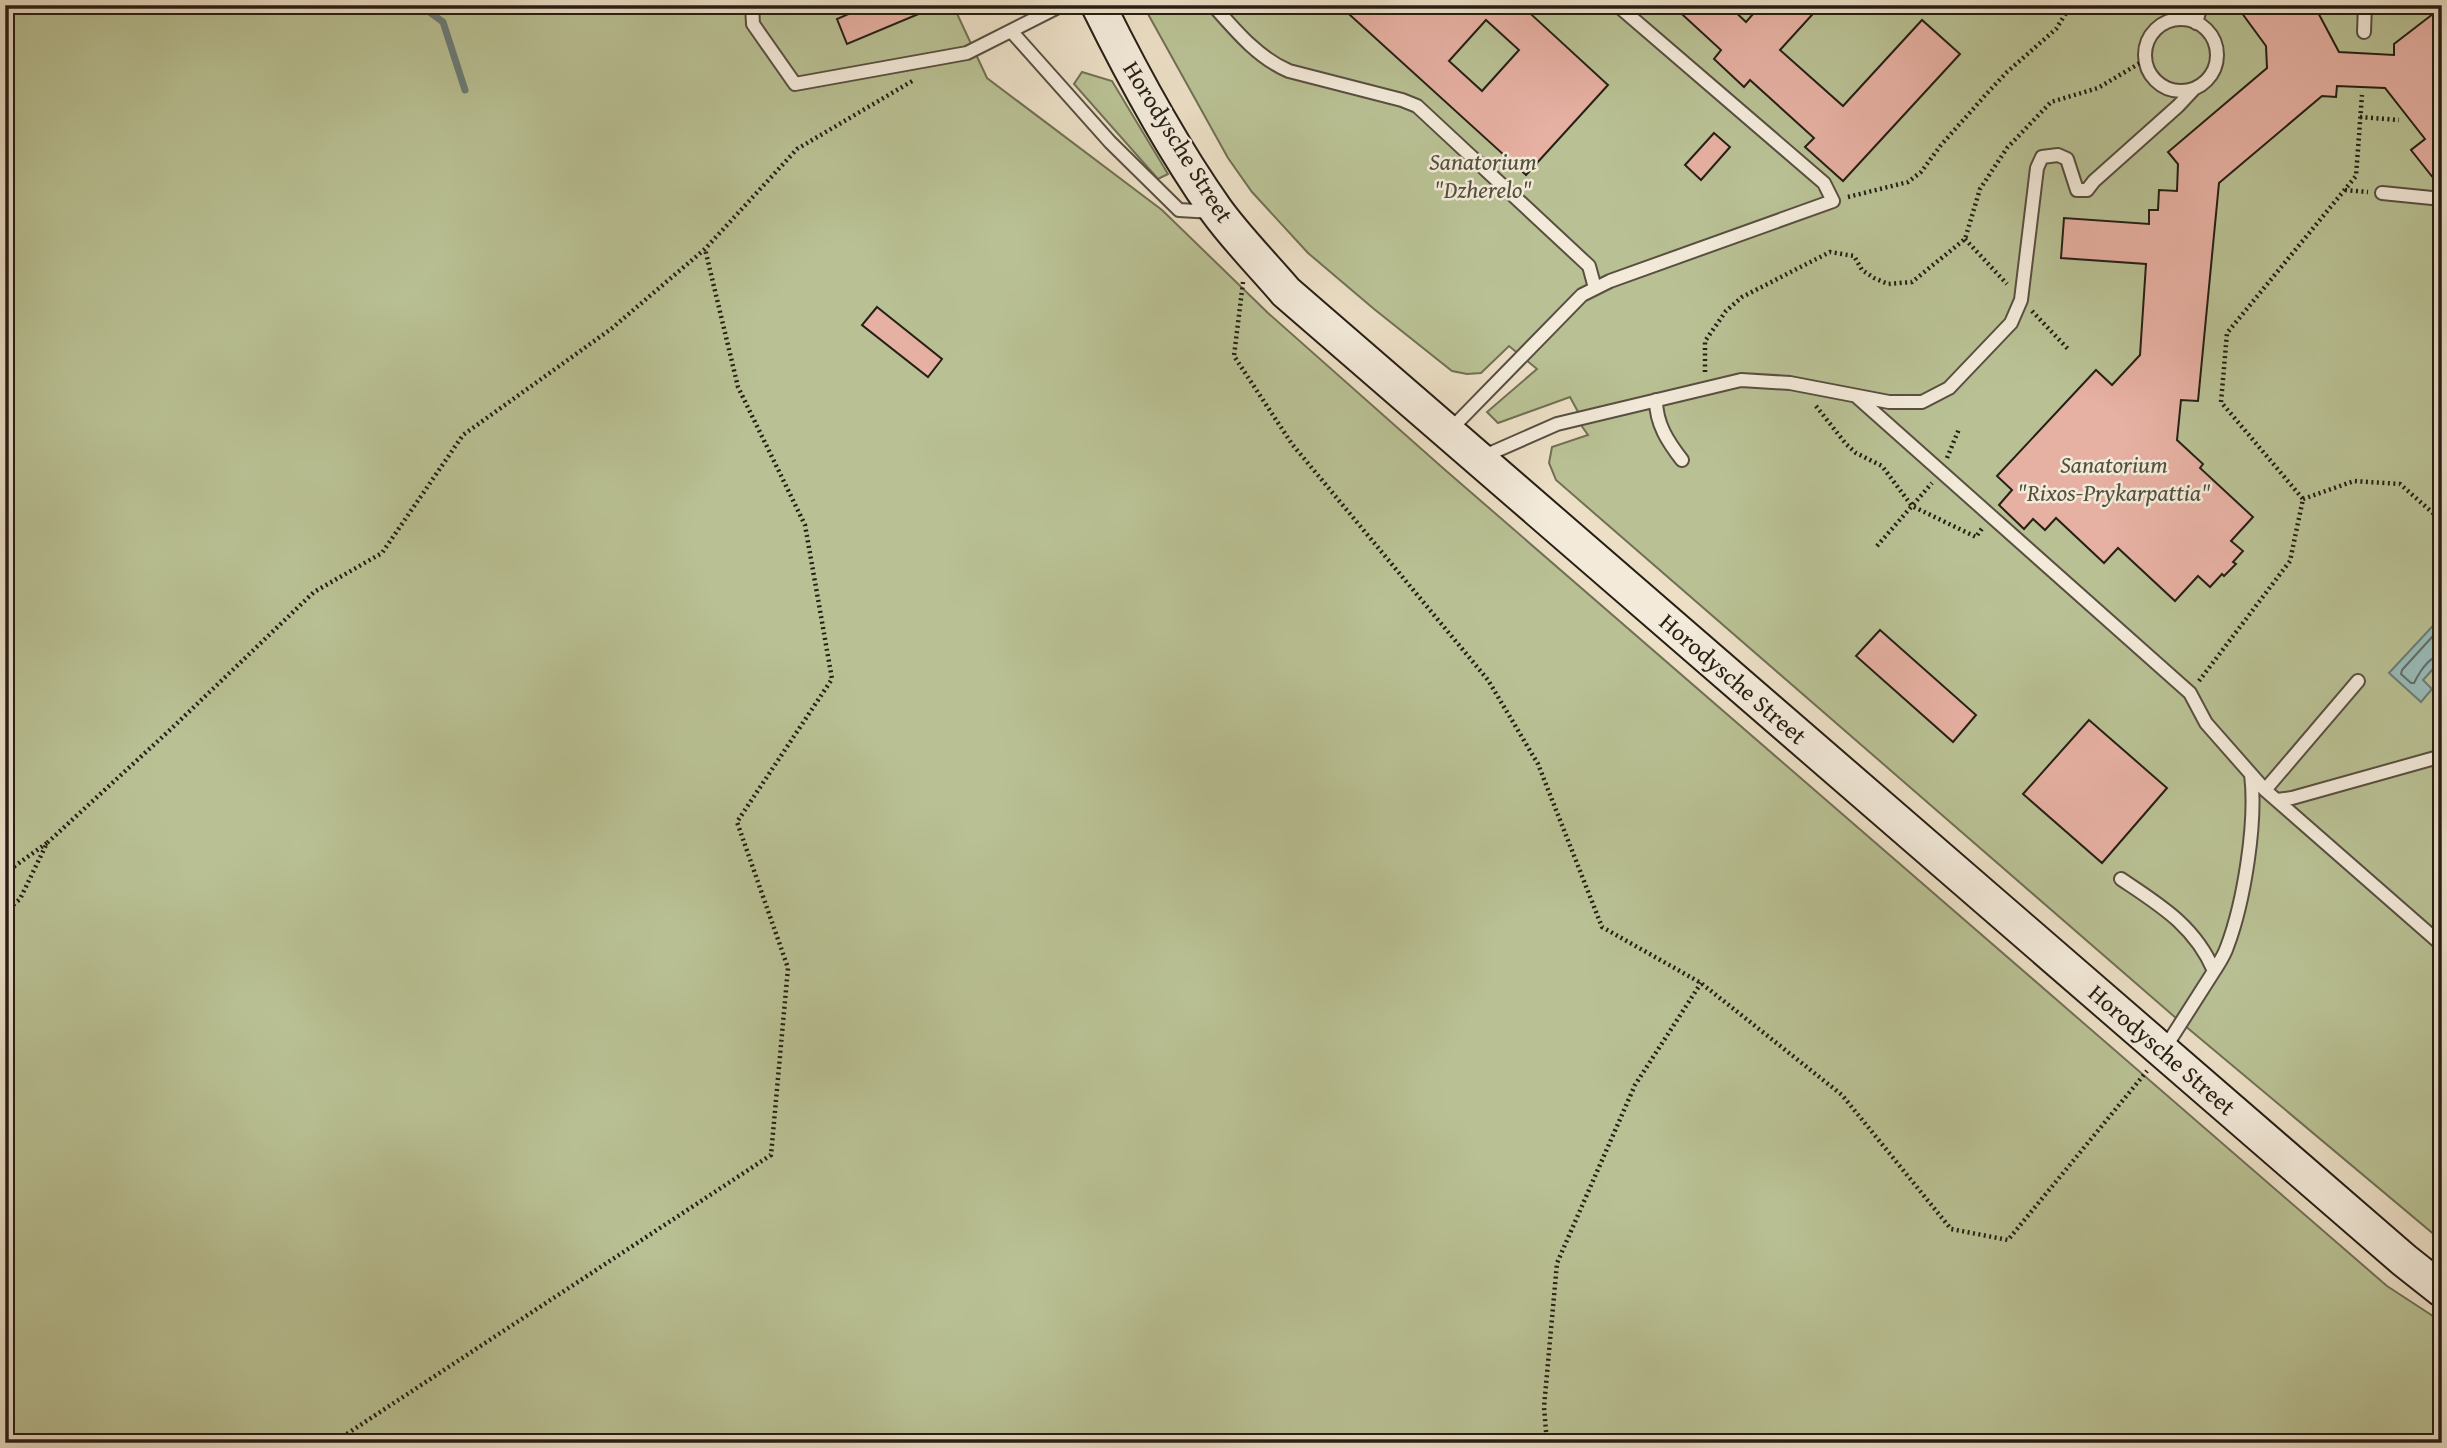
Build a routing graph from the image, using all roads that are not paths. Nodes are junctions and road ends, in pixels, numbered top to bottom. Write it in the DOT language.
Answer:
graph roads {
  1 [pos="752,5"];
  2 [pos="1062,5"];
  3 [pos="1098,5"];
  4 [pos="1213,5"];
  5 [pos="1617,5"];
  6 [pos="2201,5"];
  7 [pos="2365,5"];
  8 [pos="2196,23"];
  9 [pos="1011,31"];
  10 [pos="2364,32"];
  11 [pos="2193,90"];
  12 [pos="2382,193"];
  13 [pos="2442,198"];
  14 [pos="1218,212"];
  15 [pos="1595,288"];
  16 [pos="1856,396"];
  17 [pos="1656,400"];
  18 [pos="1448,432"];
  19 [pos="1479,458"];
  20 [pos="1682,460"];
  21 [pos="2358,681"];
  22 [pos="2442,756"];
  23 [pos="2251,774"];
  24 [pos="2265,790"];
  25 [pos="2277,800"];
  26 [pos="2121,879"];
  27 [pos="2442,945"];
  28 [pos="2214,971"];
  29 [pos="2156,1060"];
  30 [pos="2442,1290"];
  1 -- 9 [label="lane"];
  2 -- 9 [label="lane"];
  3 -- 14 [label="street, Horodysche Street"];
  4 -- 15 [label="lane"];
  5 -- 15 [label="lane"];
  6 -- 8 [label="lane"];
  7 -- 10 [label="lane"];
  8 -- 11 [label="lane"];
  8 -- 11 [label="lane"];
  9 -- 14 [label="lane"];
  11 -- 16 [label="lane"];
  12 -- 13 [label="lane"];
  14 -- 18 [label="street, Horodysche Street"];
  15 -- 18 [label="lane"];
  16 -- 17 [label="lane"];
  16 -- 23 [label="lane"];
  17 -- 19 [label="lane"];
  17 -- 20 [label="lane"];
  18 -- 19 [label="street, Horodysche Street"];
  19 -- 29 [label="street, Horodysche Street"];
  21 -- 24 [label="lane"];
  22 -- 25 [label="lane"];
  23 -- 24 [label="lane"];
  23 -- 28 [label="lane"];
  24 -- 25 [label="lane"];
  25 -- 27 [label="lane"];
  26 -- 28 [label="lane"];
  28 -- 29 [label="lane"];
  29 -- 30 [label="street, Horodysche Street"];
}
